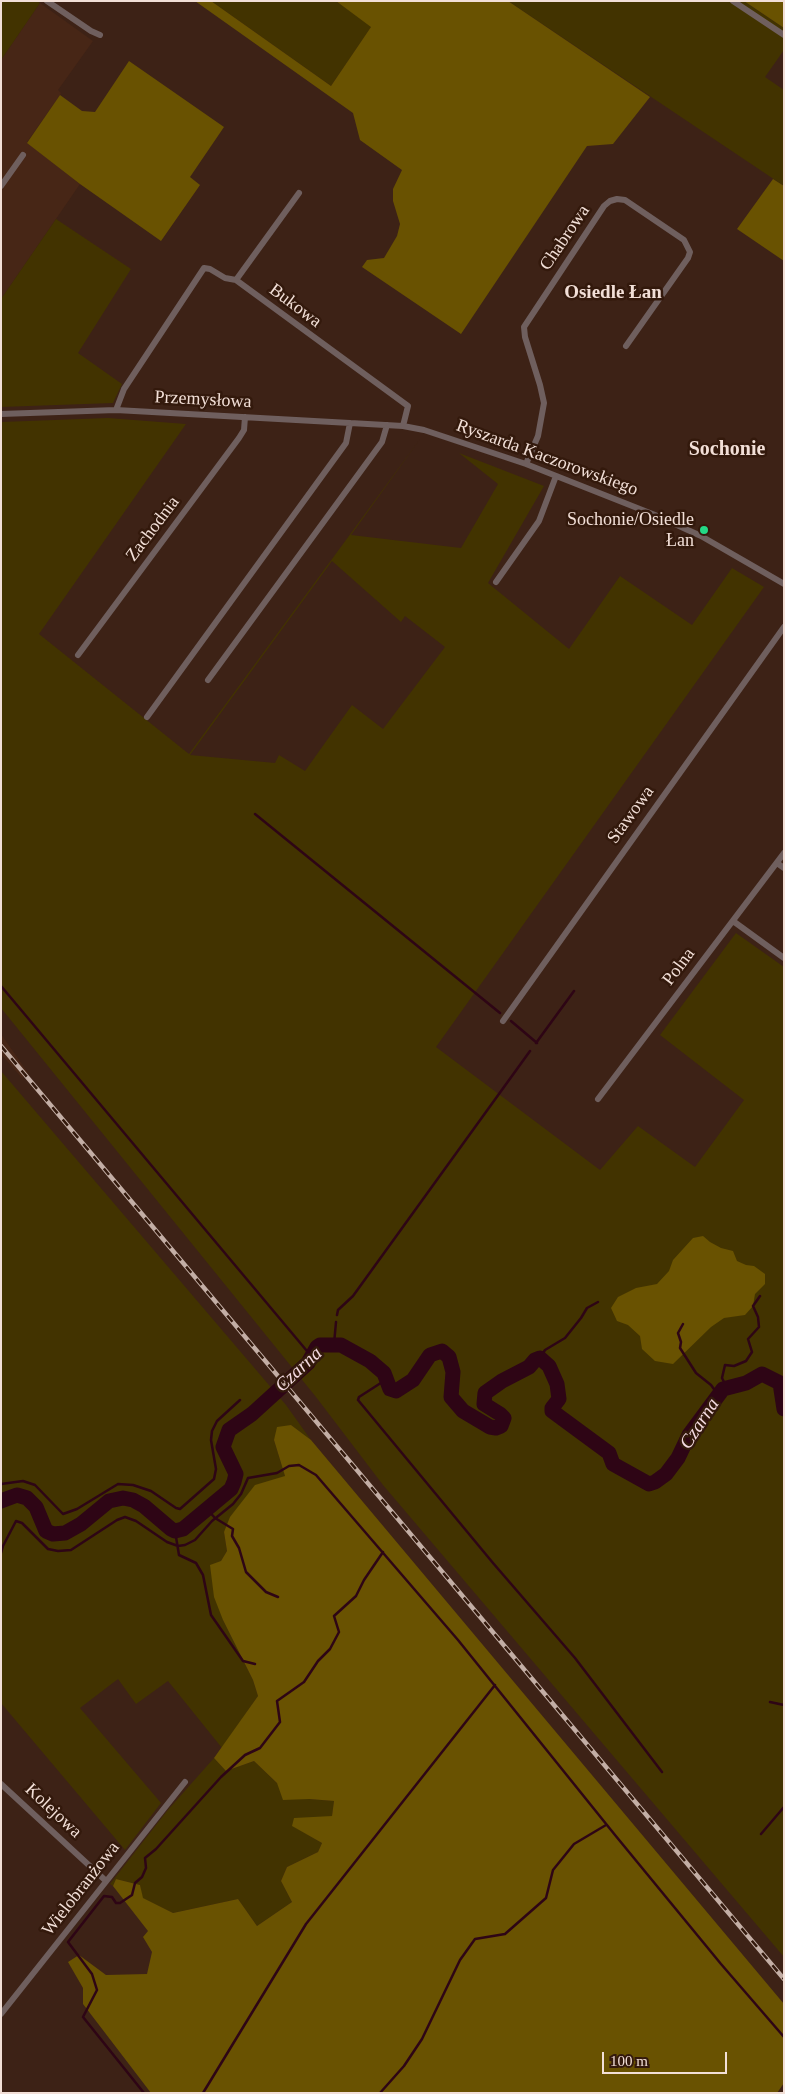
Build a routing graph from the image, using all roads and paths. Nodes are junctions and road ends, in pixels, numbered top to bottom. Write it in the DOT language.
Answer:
graph roads {
  1 [pos="47,1"];
  2 [pos="733,1"];
  3 [pos="100,35"];
  4 [pos="784,36"];
  5 [pos="23,155"];
  6 [pos="1,186"];
  7 [pos="299,193"];
  8 [pos="236,280"];
  9 [pos="626,346"];
  10 [pos="116,410"];
  11 [pos="1,414"];
  12 [pos="245,417"];
  13 [pos="350,423"];
  14 [pos="387,425"];
  15 [pos="402,426"];
  16 [pos="526,464"];
  17 [pos="556,476"];
  18 [pos="496,582"];
  19 [pos="784,584"];
  20 [pos="784,626"];
  21 [pos="78,655"];
  22 [pos="208,680"];
  23 [pos="147,717"];
  24 [pos="784,854"];
  25 [pos="777,863"];
  26 [pos="784,868"];
  27 [pos="733,921"];
  28 [pos="784,958"];
  29 [pos="503,1021"];
  30 [pos="598,1100"];
  31 [pos="185,1782"];
  32 [pos="1,1784"];
  33 [pos="106,1881"];
  34 [pos="1,2014"];
  1 -- 3 [label="street"];
  2 -- 4 [label="street"];
  5 -- 6 [label="street"];
  7 -- 8 [label="street"];
  8 -- 10 [label="street"];
  8 -- 15 [label="street, Bukowa"];
  9 -- 16 [label="street, Chabrowa"];
  10 -- 11 [label="street, Przemysłowa"];
  10 -- 12 [label="street, Przemysłowa"];
  12 -- 13 [label="street, Przemysłowa"];
  12 -- 21 [label="street, Zachodnia"];
  13 -- 14 [label="street, Przemysłowa"];
  13 -- 23 [label="street"];
  14 -- 15 [label="street, Przemysłowa"];
  14 -- 22 [label="street"];
  15 -- 16 [label="street, Ryszarda Kaczorowskiego"];
  16 -- 17 [label="street, Ryszarda Kaczorowskiego"];
  17 -- 18 [label="street"];
  17 -- 19 [label="street, Ryszarda Kaczorowskiego"];
  20 -- 29 [label="street, Stawowa"];
  24 -- 25 [label="street, Polna"];
  25 -- 26 [label="street"];
  25 -- 27 [label="street, Polna"];
  27 -- 28 [label="street"];
  27 -- 30 [label="street, Polna"];
  31 -- 33 [label="street, Wielobranżowa"];
  32 -- 33 [label="street, Kolejowa"];
  33 -- 34 [label="street, Wielobranżowa"];
}
